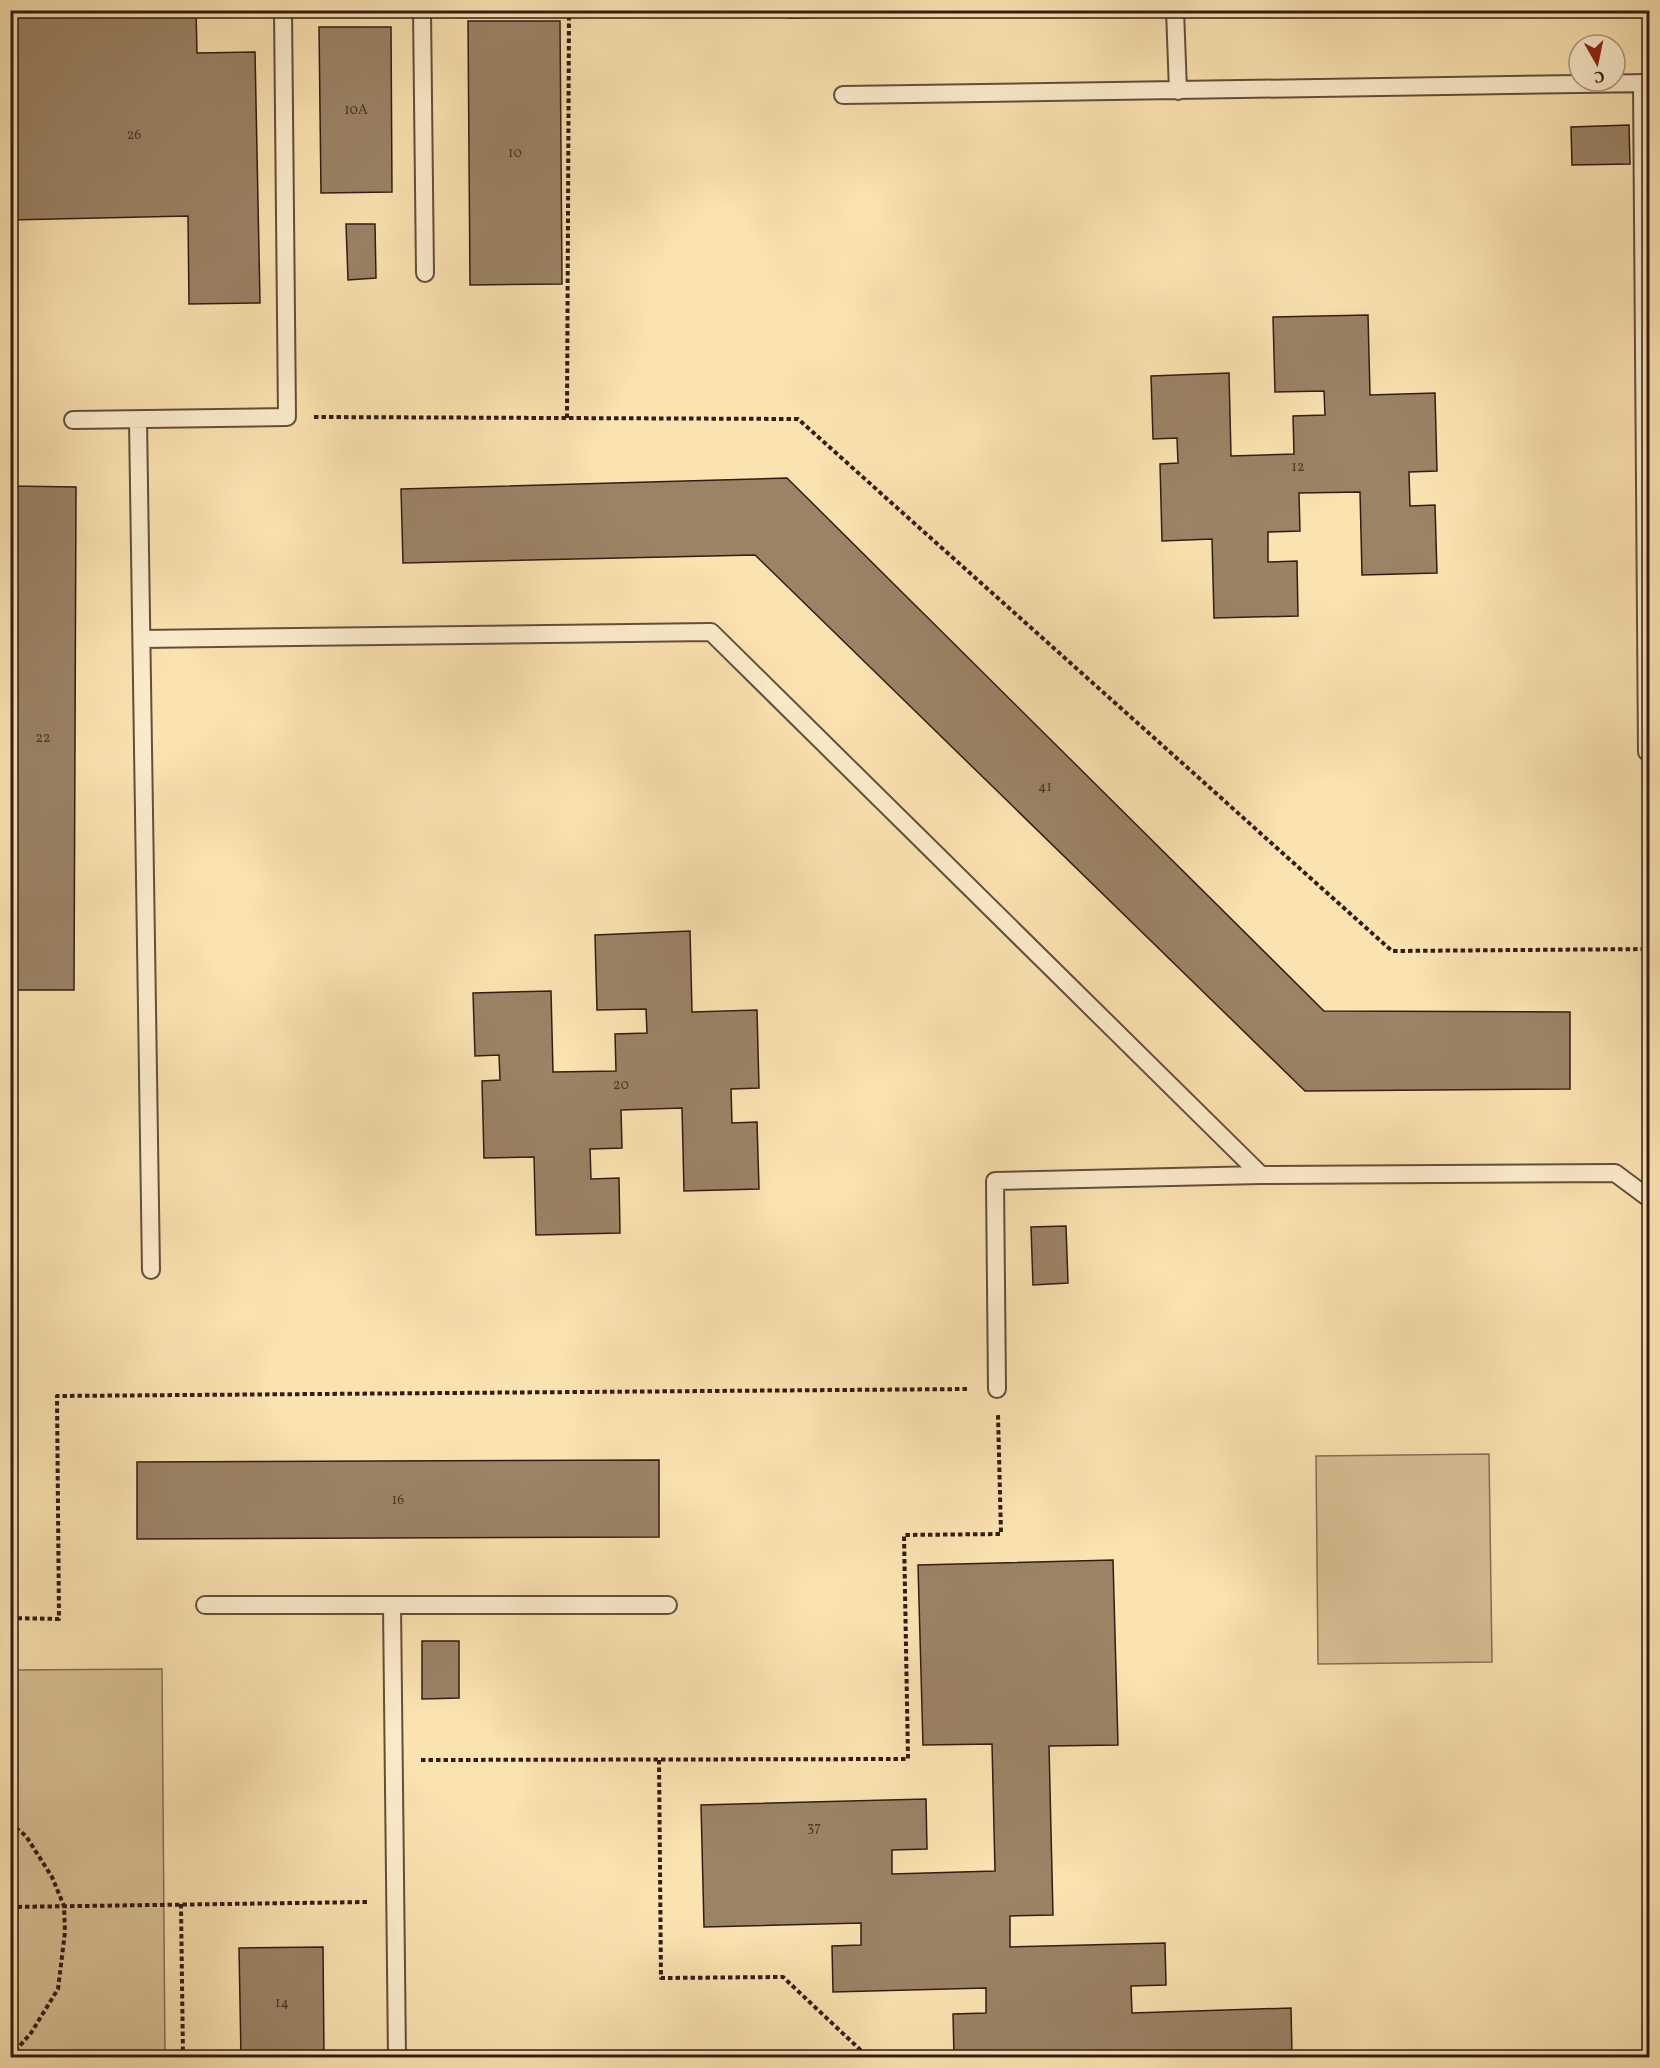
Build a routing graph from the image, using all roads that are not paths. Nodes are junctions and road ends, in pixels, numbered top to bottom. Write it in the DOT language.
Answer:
graph roads {
  1 [pos="284,10"];
  2 [pos="422,10"];
  3 [pos="1175,10"];
  4 [pos="1646,83"];
  5 [pos="1178,91"];
  6 [pos="843,95"];
  7 [pos="425,273"];
  8 [pos="73,420"];
  9 [pos="138,420"];
  10 [pos="142,639"];
  11 [pos="1647,752"];
  12 [pos="1261,1175"];
  13 [pos="1650,1199"];
  14 [pos="151,1270"];
  15 [pos="997,1389"];
  16 [pos="205,1605"];
  17 [pos="392,1605"];
  18 [pos="668,1605"];
  19 [pos="397,2058"];
  1 -- 9 [label="lane"];
  2 -- 7 [label="lane"];
  3 -- 5 [label="lane"];
  4 -- 5 [label="lane"];
  4 -- 11 [label="lane"];
  5 -- 6 [label="lane"];
  8 -- 9 [label="lane"];
  9 -- 10 [label="lane"];
  10 -- 12 [label="lane"];
  10 -- 14 [label="lane"];
  12 -- 13 [label="lane"];
  12 -- 15 [label="lane"];
  16 -- 17 [label="lane"];
  17 -- 18 [label="lane"];
  17 -- 19 [label="lane"];
}
